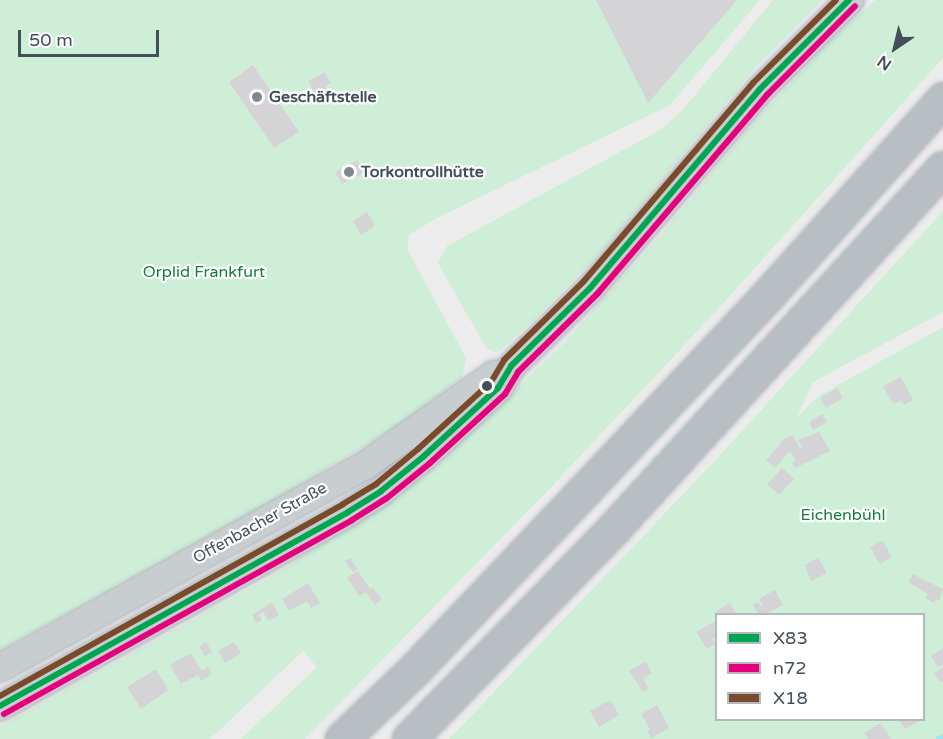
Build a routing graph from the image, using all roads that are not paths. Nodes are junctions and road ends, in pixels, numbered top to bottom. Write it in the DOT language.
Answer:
graph roads {
  1 [pos="849,0"];
  2 [pos="943,99"];
  3 [pos="943,168"];
  4 [pos="511,366"];
  5 [pos="0,667"];
  6 [pos="0,706"];
  7 [pos="342,739"];
  8 [pos="409,739"];
  1 -- 4 [label="main road, Offenbacher Straße"];
  2 -- 7 [label="highway"];
  3 -- 8 [label="highway"];
  4 -- 5 [label="main road, Offenbacher Straße"];
  4 -- 6 [label="main road, Offenbacher Straße"];
}
